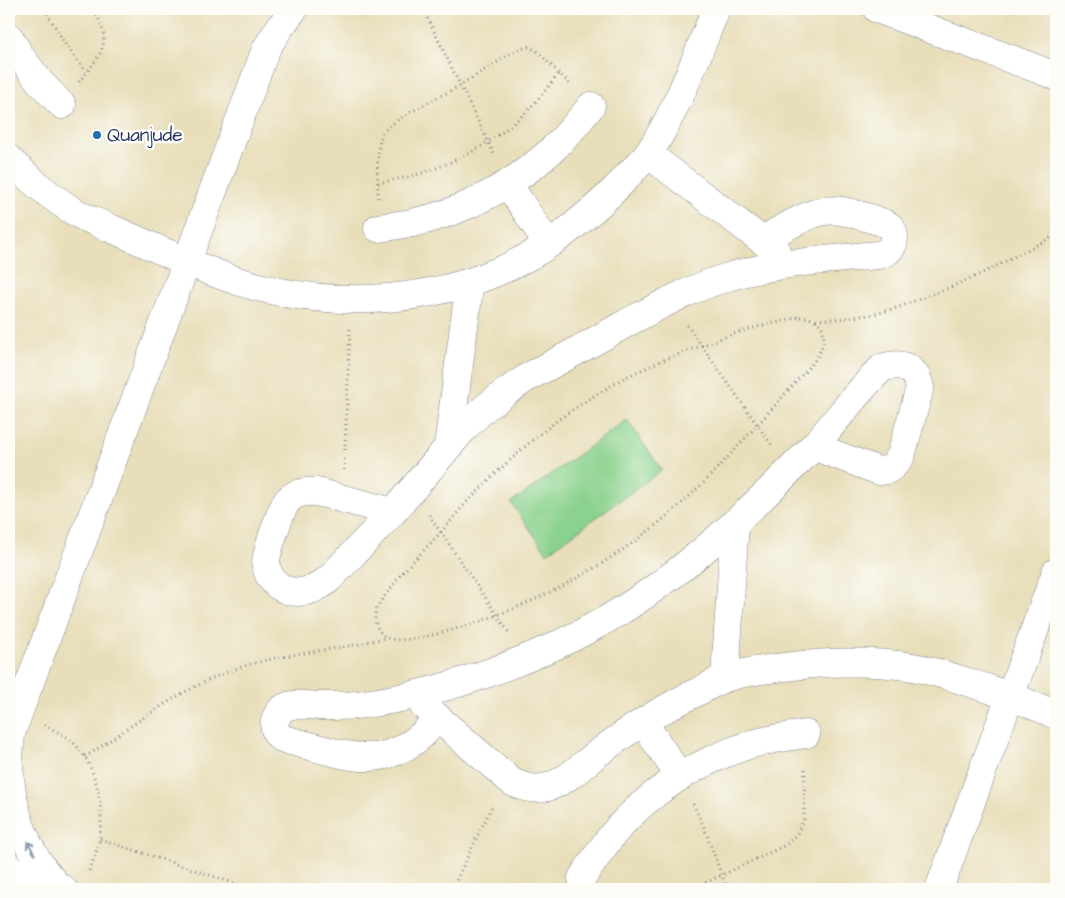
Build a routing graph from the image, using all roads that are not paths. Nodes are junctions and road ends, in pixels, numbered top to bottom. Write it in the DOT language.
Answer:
graph roads {
  1 [pos="267,9"];
  2 [pos="294,9"];
  3 [pos="716,9"];
  4 [pos="877,9"];
  5 [pos="9,37"];
  6 [pos="266,50"];
  7 [pos="1056,76"];
  8 [pos="62,105"];
  9 [pos="590,106"];
  10 [pos="648,154"];
  11 [pos="9,159"];
  12 [pos="508,184"];
  13 [pos="378,228"];
  14 [pos="762,240"];
  15 [pos="548,244"];
  16 [pos="187,262"];
  17 [pos="794,264"];
  18 [pos="470,282"];
  19 [pos="448,446"];
  20 [pos="813,446"];
  21 [pos="393,512"];
  22 [pos="735,523"];
  23 [pos="1056,572"];
  24 [pos="725,678"];
  25 [pos="412,696"];
  26 [pos="1011,696"];
  27 [pos="1056,715"];
  28 [pos="437,717"];
  29 [pos="643,722"];
  30 [pos="806,734"];
  31 [pos="12,735"];
  32 [pos="9,766"];
  33 [pos="680,777"];
  34 [pos="9,869"];
  35 [pos="582,878"];
  36 [pos="69,886"];
  37 [pos="939,889"];
  1 -- 6 [label="street"];
  2 -- 6 [label="street"];
  3 -- 10 [label="street"];
  4 -- 7 [label="street"];
  5 -- 8 [label="street"];
  6 -- 16 [label="street"];
  9 -- 12 [label="street"];
  10 -- 14 [label="street"];
  10 -- 15 [label="street"];
  11 -- 16 [label="street"];
  12 -- 13 [label="street"];
  12 -- 15 [label="street"];
  14 -- 17 [label="street"];
  14 -- 17 [label="street"];
  15 -- 18 [label="street"];
  16 -- 18 [label="street"];
  16 -- 31 [label="street"];
  17 -- 19 [label="street"];
  18 -- 19 [label="street"];
  19 -- 21 [label="street"];
  20 -- 22 [label="street"];
  21 -- 21 [label="street"];
  22 -- 24 [label="street"];
  22 -- 25 [label="street"];
  23 -- 26 [label="street"];
  24 -- 26 [label="street"];
  24 -- 29 [label="street"];
  25 -- 28 [label="street"];
  25 -- 28 [label="street"];
  26 -- 27 [label="street"];
  26 -- 37 [label="street"];
  28 -- 29 [label="street"];
  29 -- 33 [label="street"];
  30 -- 33 [label="street"];
  36 -- 32 [label="street, one-way"];
  33 -- 35 [label="street"];
  34 -- 36 [label="street"];
}
